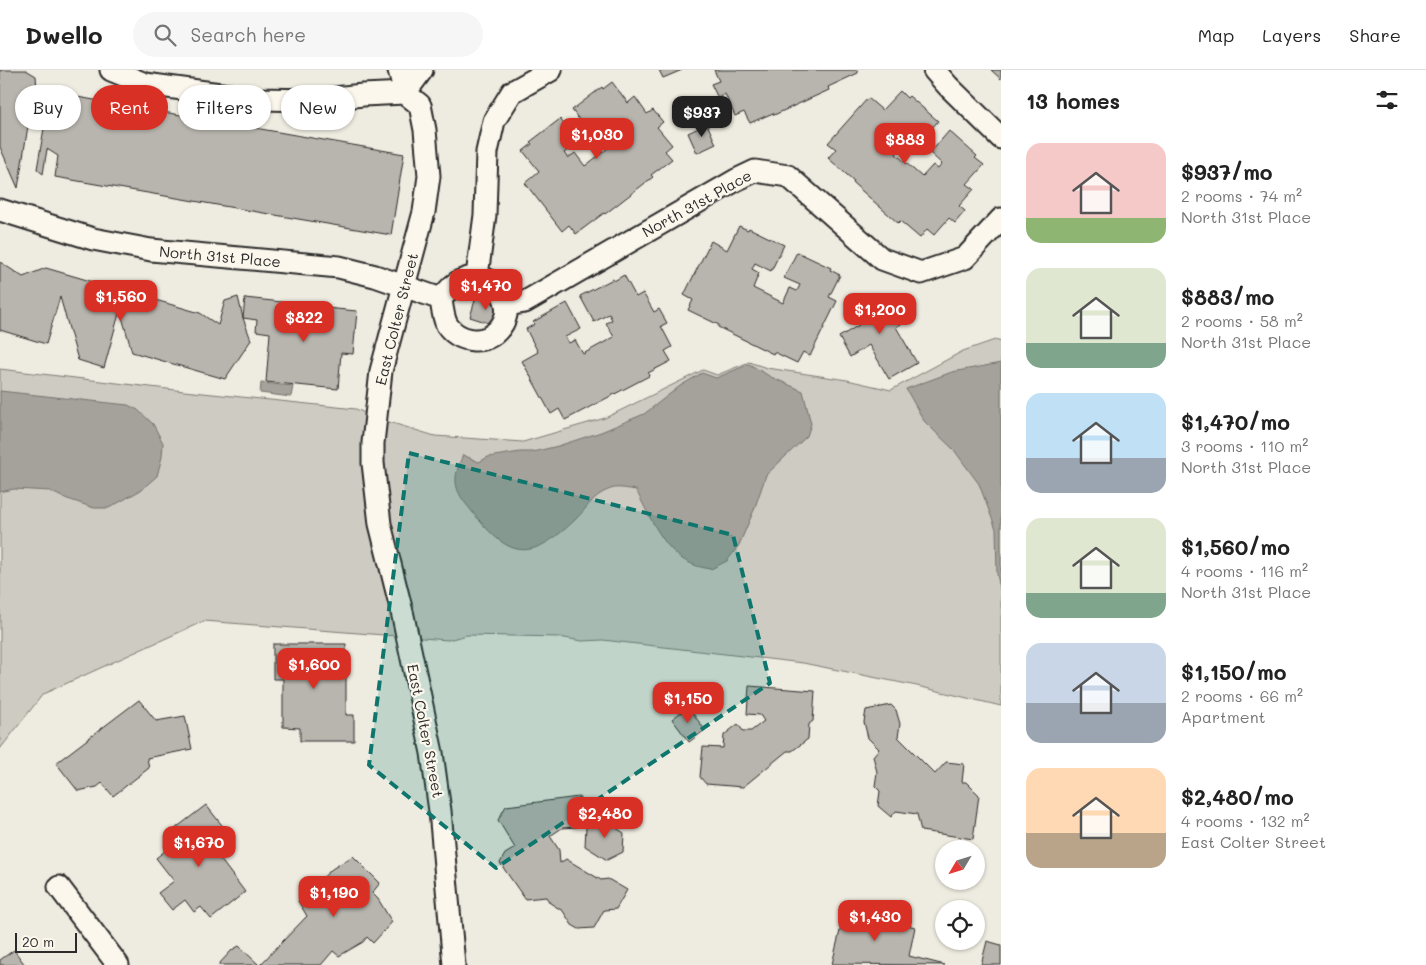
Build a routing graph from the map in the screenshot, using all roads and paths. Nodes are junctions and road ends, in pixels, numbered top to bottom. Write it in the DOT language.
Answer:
graph roads {
  1 [pos="111,70"];
  2 [pos="399,70"];
  3 [pos="422,70"];
  4 [pos="551,70"];
  5 [pos="934,70"];
  6 [pos="405,93"];
  7 [pos="1001,138"];
  8 [pos="0,210"];
  9 [pos="1001,218"];
  10 [pos="477,276"];
  11 [pos="404,286"];
  12 [pos="441,299"];
  13 [pos="506,305"];
  14 [pos="58,887"];
  15 [pos="118,965"];
  16 [pos="454,965"];
  1 -- 6 [label="street"];
  2 -- 6 [label="street"];
  3 -- 6 [label="street"];
  4 -- 10 [label="street"];
  5 -- 7 [label="street"];
  6 -- 11 [label="street, East Colter Street"];
  8 -- 11 [label="street, North 31st Place"];
  9 -- 13 [label="street, North 31st Place"];
  10 -- 12 [label="street"];
  10 -- 13 [label="street"];
  11 -- 12 [label="street, North 31st Place"];
  11 -- 16 [label="street, East Colter Street"];
  12 -- 13 [label="street"];
  14 -- 15 [label="street"];
}
